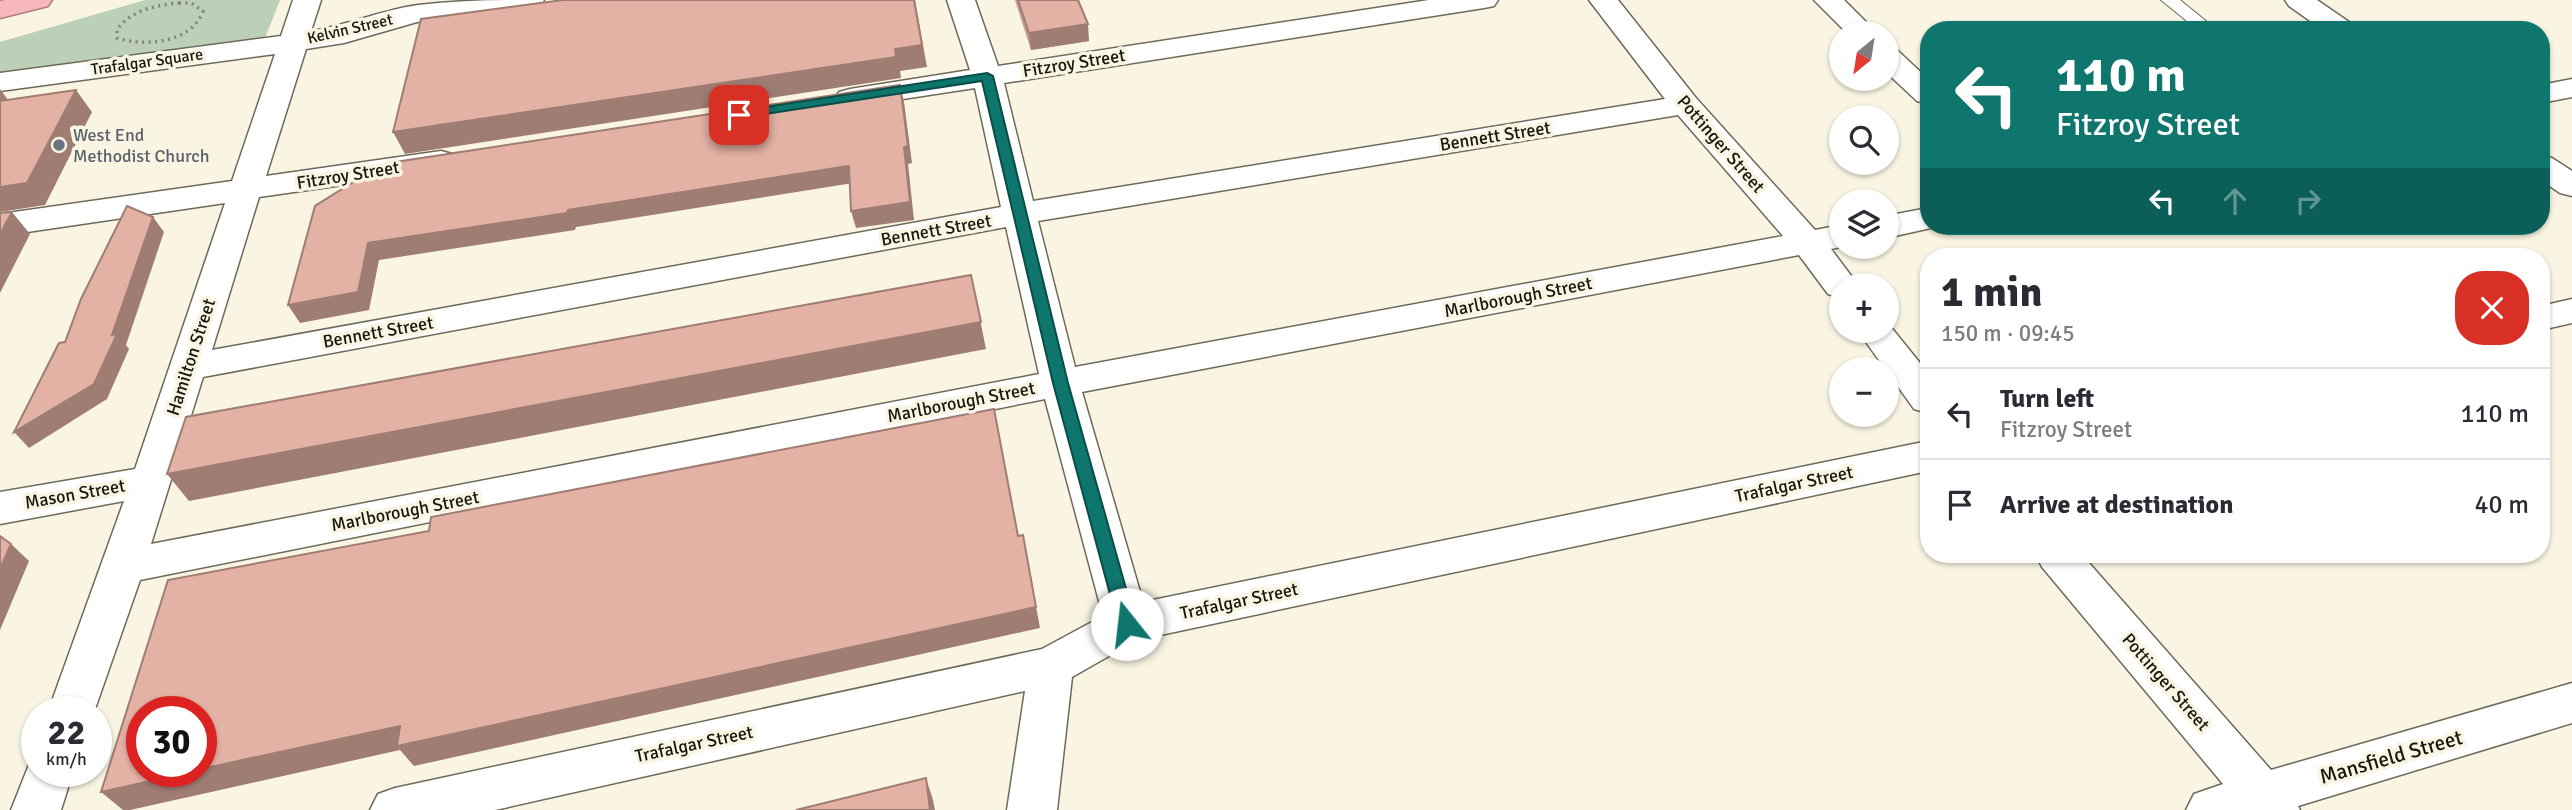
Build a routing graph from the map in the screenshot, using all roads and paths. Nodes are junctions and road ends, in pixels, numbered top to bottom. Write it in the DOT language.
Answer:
graph roads {
  1 [pos="38,0"];
  2 [pos="307,0"];
  3 [pos="530,0"];
  4 [pos="961,0"];
  5 [pos="1484,0"];
  6 [pos="1603,0"];
  7 [pos="1828,0"];
  8 [pos="2169,0"];
  9 [pos="2299,0"];
  10 [pos="0,10"];
  11 [pos="1850,21"];
  12 [pos="2197,21"];
  13 [pos="2329,21"];
  14 [pos="294,42"];
  15 [pos="1899,67"];
  16 [pos="987,76"];
  17 [pos="0,82"];
  18 [pos="1920,87"];
  19 [pos="2572,88"];
  20 [pos="2550,92"];
  21 [pos="822,102"];
  22 [pos="1685,105"];
  23 [pos="464,157"];
  24 [pos="2550,171"];
  25 [pos="2572,186"];
  26 [pos="244,191"];
  27 [pos="1020,214"];
  28 [pos="1920,221"];
  29 [pos="0,225"];
  30 [pos="1899,225"];
  31 [pos="1824,240"];
  32 [pos="1836,273"];
  33 [pos="2572,311"];
  34 [pos="2550,316"];
  35 [pos="1885,343"];
  36 [pos="189,367"];
  37 [pos="1060,383"];
  38 [pos="1920,389"];
  39 [pos="1920,458"];
  40 [pos="150,481"];
  41 [pos="0,508"];
  42 [pos="2064,563"];
  43 [pos="123,566"];
  44 [pos="1127,624"];
  45 [pos="1051,666"];
  46 [pos="77,696"];
  47 [pos="2572,703"];
  48 [pos="44,787"];
  49 [pos="2269,802"];
  50 [pos="36,810"];
  51 [pos="395,810"];
  52 [pos="1032,810"];
  53 [pos="2211,810"];
  1 -- 10 [label="highway"];
  2 -- 14 [label="street, Hamilton Street"];
  3 -- 14 [label="street, Kelvin Street"];
  4 -- 16 [label="street"];
  5 -- 16 [label="street, Fitzroy Street"];
  6 -- 22 [label="street, Pottinger Street"];
  7 -- 11 [label="street"];
  8 -- 12 [label="lane"];
  9 -- 13 [label="street"];
  14 -- 17 [label="street, Trafalgar Square"];
  14 -- 26 [label="street, Hamilton Street"];
  15 -- 18 [label="street"];
  16 -- 21 [label="street, Fitzroy Street"];
  16 -- 27 [label="street"];
  19 -- 20 [label="street"];
  22 -- 27 [label="street, Bennett Street"];
  22 -- 31 [label="street, Pottinger Street"];
  23 -- 26 [label="street, Fitzroy Street"];
  24 -- 25 [label="street"];
  26 -- 29 [label="street, Fitzroy Street"];
  26 -- 36 [label="street, Hamilton Street"];
  27 -- 36 [label="street, Bennett Street"];
  27 -- 37 [label="street"];
  28 -- 30 [label="street"];
  31 -- 32 [label="street, Pottinger Street"];
  31 -- 37 [label="street, Marlborough Street"];
  33 -- 34 [label="street"];
  35 -- 38 [label="street"];
  36 -- 40 [label="street, Hamilton Street"];
  37 -- 43 [label="street, Marlborough Street"];
  37 -- 44 [label="street"];
  39 -- 44 [label="street, Trafalgar Street"];
  40 -- 41 [label="street, Mason Street"];
  40 -- 43 [label="street, Hamilton Street"];
  42 -- 49 [label="street, Pottinger Street"];
  43 -- 46 [label="street, Hamilton Street"];
  44 -- 45 [label="street, Trafalgar Street"];
  45 -- 51 [label="street, Trafalgar Street"];
  45 -- 52 [label="street"];
  47 -- 49 [label="street, Mansfield Street"];
  48 -- 50 [label="street"];
  49 -- 53 [label="street, Mansfield Street"];
}
